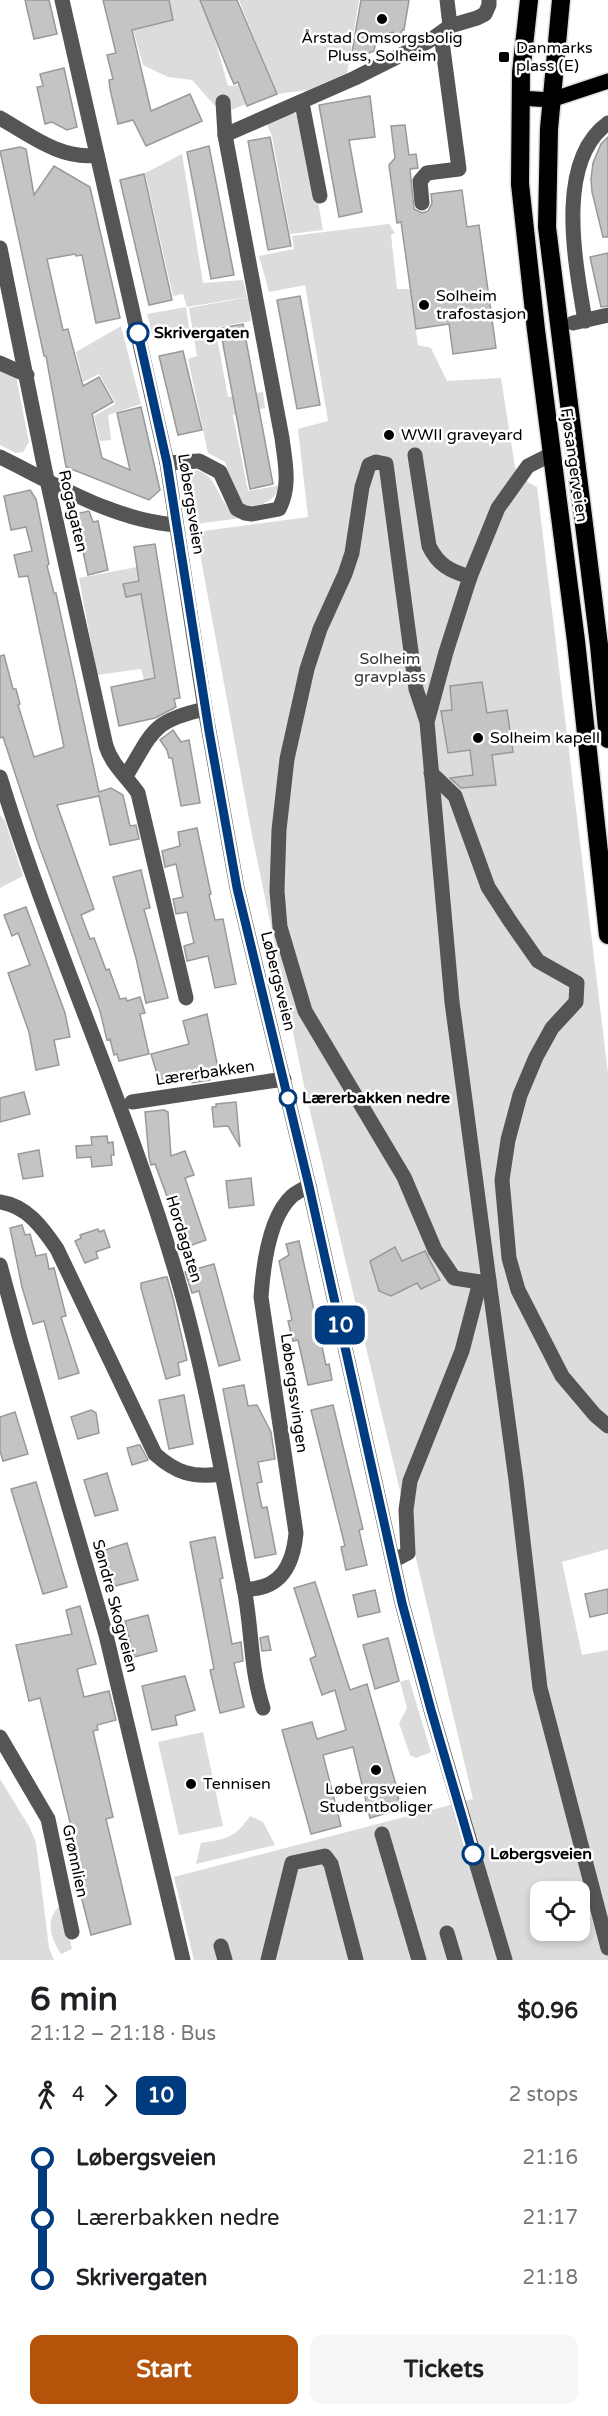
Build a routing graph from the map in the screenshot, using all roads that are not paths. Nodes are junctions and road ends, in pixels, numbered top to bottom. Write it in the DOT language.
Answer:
graph roads {
  1 [pos="62,0"];
  2 [pos="447,0"];
  3 [pos="489,0"];
  4 [pos="529,0"];
  5 [pos="561,0"];
  6 [pos="440,34"];
  7 [pos="608,81"];
  8 [pos="520,98"];
  9 [pos="551,100"];
  10 [pos="302,103"];
  11 [pos="216,104"];
  12 [pos="0,118"];
  13 [pos="608,123"];
  14 [pos="224,130"];
  15 [pos="98,155"];
  16 [pos="320,196"];
  17 [pos="422,202"];
  18 [pos="0,248"];
  19 [pos="608,315"];
  20 [pos="0,363"];
  21 [pos="27,375"];
  22 [pos="552,453"];
  23 [pos="414,455"];
  24 [pos="0,457"];
  25 [pos="167,463"];
  26 [pos="47,480"];
  27 [pos="176,525"];
  28 [pos="470,577"];
  29 [pos="603,652"];
  30 [pos="606,692"];
  31 [pos="581,694"];
  32 [pos="206,710"];
  33 [pos="427,722"];
  34 [pos="608,740"];
  35 [pos="431,773"];
  36 [pos="126,776"];
  37 [pos="0,777"];
  38 [pos="3,801"];
  39 [pos="608,935"];
  40 [pos="186,999"];
  41 [pos="284,1079"];
  42 [pos="132,1102"];
  43 [pos="309,1186"];
  44 [pos="0,1202"];
  45 [pos="509,1258"];
  46 [pos="0,1265"];
  47 [pos="485,1276"];
  48 [pos="608,1426"];
  49 [pos="221,1474"];
  50 [pos="393,1561"];
  51 [pos="244,1589"];
  52 [pos="264,1707"];
  53 [pos="0,1737"];
  54 [pos="382,1834"];
  55 [pos="72,1932"];
  56 [pos="447,1933"];
  57 [pos="608,1948"];
  58 [pos="502,1958"];
  59 [pos="183,1960"];
  60 [pos="268,1960"];
  61 [pos="356,1960"];
  62 [pos="419,1960"];
  63 [pos="455,1960"];
  1 -- 15 [label="street, Løbergsveien"];
  2 -- 6 [label="street"];
  3 -- 6 [label="street"];
  4 -- 8 [label="highway, Fjøsangerveien"];
  5 -- 9 [label="highway, Fjøsangerveien"];
  6 -- 10 [label="street"];
  6 -- 17 [label="street"];
  7 -- 9 [label="main road"];
  8 -- 9 [label="main road"];
  8 -- 22 [label="highway, Fjøsangerveien"];
  9 -- 29 [label="highway, Fjøsangerveien"];
  10 -- 14 [label="street"];
  10 -- 16 [label="street"];
  11 -- 14 [label="street"];
  12 -- 15 [label="street"];
  13 -- 19 [label="street"];
  14 -- 25 [label="street"];
  15 -- 25 [label="street, Løbergsveien"];
  18 -- 21 [label="street, Rogagaten"];
  20 -- 21 [label="street"];
  21 -- 26 [label="street, Rogagaten"];
  22 -- 28 [label="street"];
  22 -- 31 [label="highway, Fjøsangerveien"];
  23 -- 28 [label="street"];
  24 -- 26 [label="street"];
  25 -- 27 [label="street, Løbergsveien"];
  26 -- 27 [label="street"];
  26 -- 36 [label="street, Rogagaten"];
  27 -- 32 [label="street, Løbergsveien"];
  28 -- 33 [label="street"];
  29 -- 30 [label="highway, Fjøsangerveien"];
  30 -- 31 [label="main road"];
  30 -- 34 [label="highway, Fjøsangerveien"];
  31 -- 39 [label="highway, Fjøsangerveien"];
  32 -- 36 [label="street"];
  32 -- 41 [label="street, Løbergsveien"];
  33 -- 35 [label="street"];
  33 -- 47 [label="street"];
  35 -- 45 [label="street"];
  35 -- 47 [label="street"];
  36 -- 40 [label="street, Rogagaten"];
  37 -- 38 [label="street, Hordagaten"];
  38 -- 49 [label="street, Hordagaten"];
  41 -- 42 [label="street, Lærerbakken"];
  41 -- 43 [label="street, Løbergsveien"];
  43 -- 50 [label="street, Løbergsveien"];
  43 -- 51 [label="street, Løbergssvingen"];
  44 -- 49 [label="street"];
  45 -- 47 [label="street"];
  45 -- 48 [label="street"];
  46 -- 59 [label="street, Søndre Skogveien"];
  47 -- 50 [label="street"];
  47 -- 57 [label="street"];
  49 -- 51 [label="street, Hordagaten"];
  50 -- 58 [label="street, Løbergsveien"];
  51 -- 52 [label="street, Hordagaten"];
  53 -- 55 [label="street, Grønnlien"];
  54 -- 62 [label="street"];
  56 -- 63 [label="street"];
  60 -- 61 [label="street"];
}
